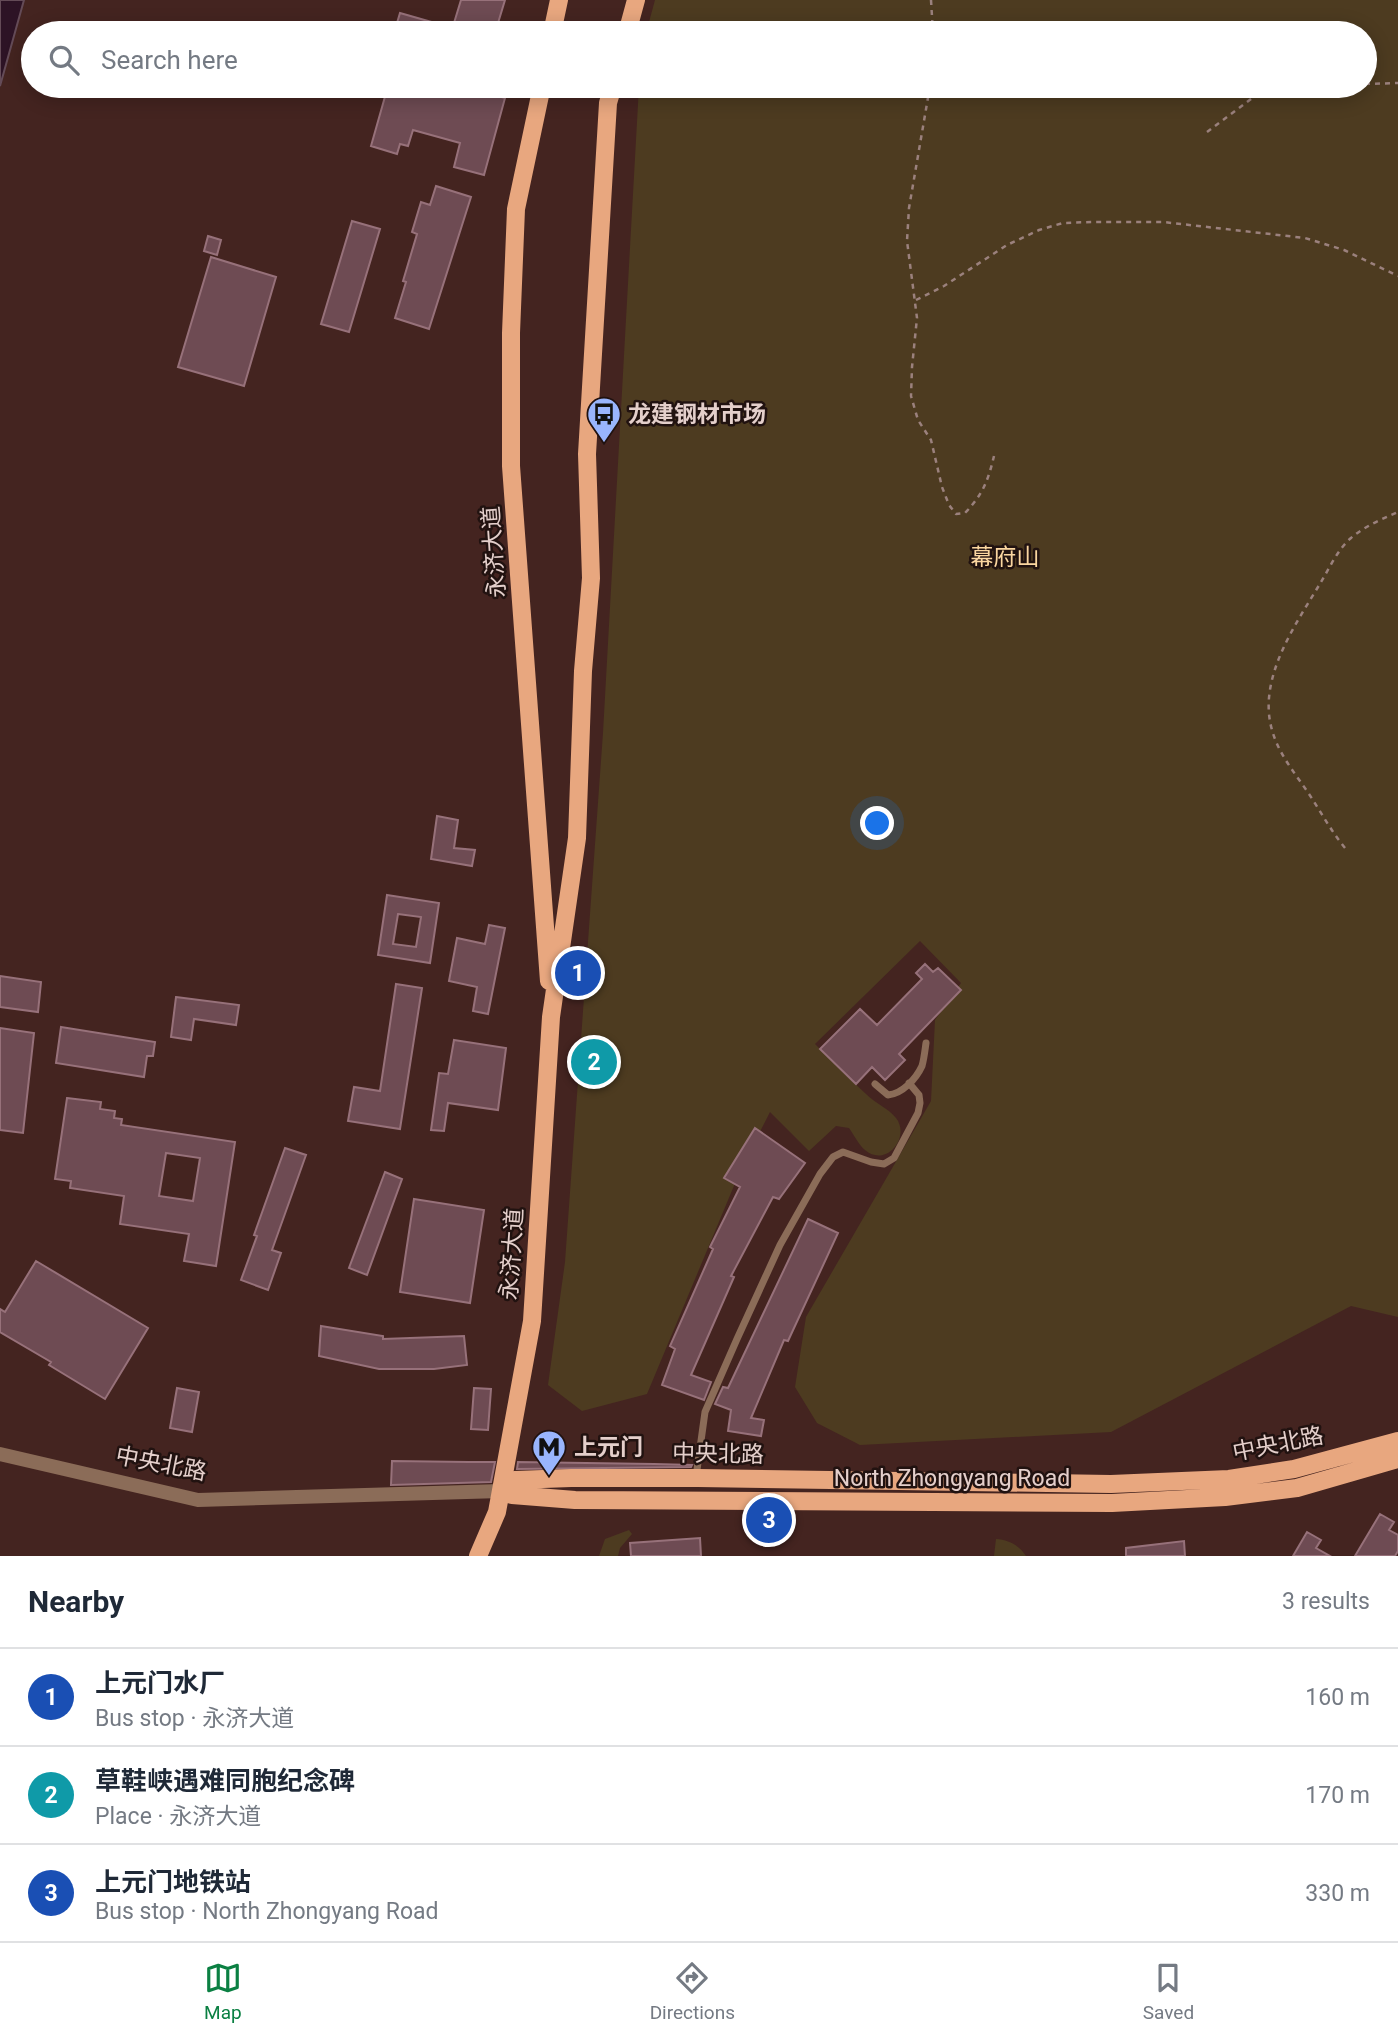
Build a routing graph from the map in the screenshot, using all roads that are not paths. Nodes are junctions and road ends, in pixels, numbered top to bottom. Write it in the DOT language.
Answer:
graph roads {
  1 [pos="559,0"];
  2 [pos="636,0"];
  3 [pos="555,21"];
  4 [pos="630,21"];
  5 [pos="539,98"];
  6 [pos="609,98"];
  7 [pos="551,1017"];
  8 [pos="926,1043"];
  9 [pos="909,1083"];
  10 [pos="875,1084"];
  11 [pos="1398,1441"];
  12 [pos="0,1454"];
  13 [pos="1398,1459"];
  14 [pos="696,1478"];
  15 [pos="509,1489"];
  16 [pos="478,1556"];
  17 [pos="491,1556"];
  1 -- 3 [label="main road"];
  2 -- 4 [label="main road"];
  5 -- 7 [label="main road, 永济大道"];
  6 -- 7 [label="main road, 永济大道"];
  7 -- 15 [label="main road, 永济大道"];
  8 -- 9 [label="lane"];
  9 -- 10 [label="lane"];
  9 -- 14 [label="lane"];
  11 -- 14 [label="main road, 中央北路"];
  12 -- 15 [label="street, 中央北路"];
  13 -- 15 [label="main road, North Zhongyang Road"];
  14 -- 15 [label="main road, 中央北路"];
  15 -- 16 [label="main road"];
  15 -- 17 [label="main road"];
}
